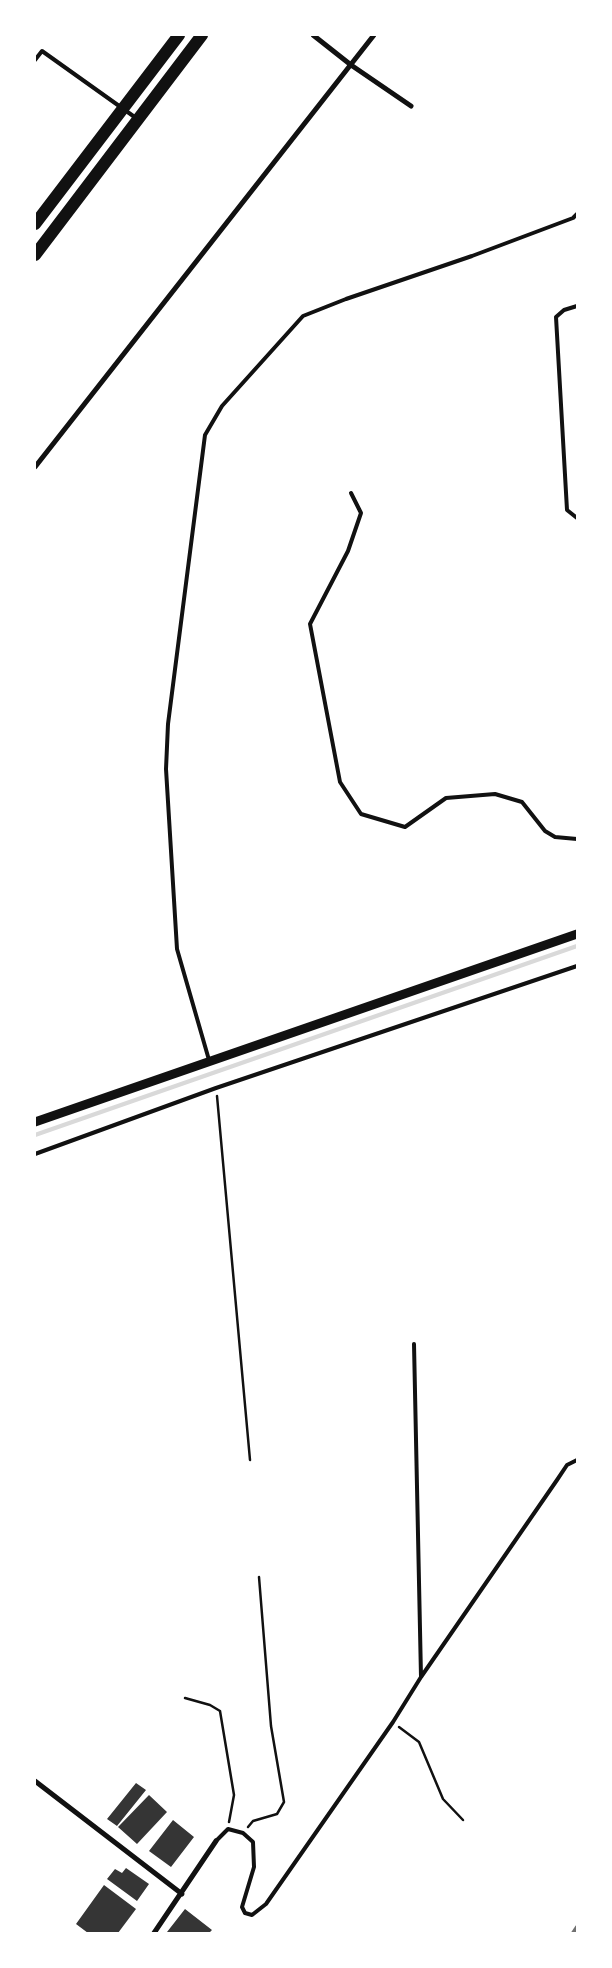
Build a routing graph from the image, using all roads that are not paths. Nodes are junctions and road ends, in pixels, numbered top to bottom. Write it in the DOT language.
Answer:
graph roads {
  1 [pos="179,35"];
  2 [pos="202,35"];
  3 [pos="313,35"];
  4 [pos="374,35"];
  5 [pos="35,60"];
  6 [pos="351,65"];
  7 [pos="411,106"];
  8 [pos="124,108"];
  9 [pos="138,119"];
  10 [pos="577,214"];
  11 [pos="35,224"];
  12 [pos="35,256"];
  13 [pos="577,306"];
  14 [pos="35,467"];
  15 [pos="351,493"];
  16 [pos="577,518"];
  17 [pos="577,840"];
  18 [pos="577,934"];
  19 [pos="577,966"];
  20 [pos="210,1062"];
  21 [pos="35,1122"];
  22 [pos="35,1154"];
  23 [pos="414,1344"];
  24 [pos="577,1460"];
  25 [pos="421,1676"];
  26 [pos="35,1781"];
  27 [pos="216,1841"];
  28 [pos="182,1894"];
  29 [pos="154,1933"];
  1 -- 8 [label="main road"];
  2 -- 9 [label="main road"];
  3 -- 6 [label="street"];
  4 -- 6 [label="street"];
  5 -- 8 [label="lane"];
  6 -- 7 [label="street"];
  6 -- 14 [label="street"];
  8 -- 9 [label="lane"];
  8 -- 11 [label="main road"];
  9 -- 12 [label="main road"];
  10 -- 20 [label="lane"];
  13 -- 16 [label="lane"];
  15 -- 17 [label="lane"];
  18 -- 20 [label="street"];
  19 -- 22 [label="lane"];
  20 -- 21 [label="street"];
  23 -- 25 [label="lane"];
  24 -- 25 [label="lane"];
  25 -- 27 [label="lane"];
  26 -- 28 [label="street"];
  27 -- 28 [label="street"];
  28 -- 29 [label="street"];
}
